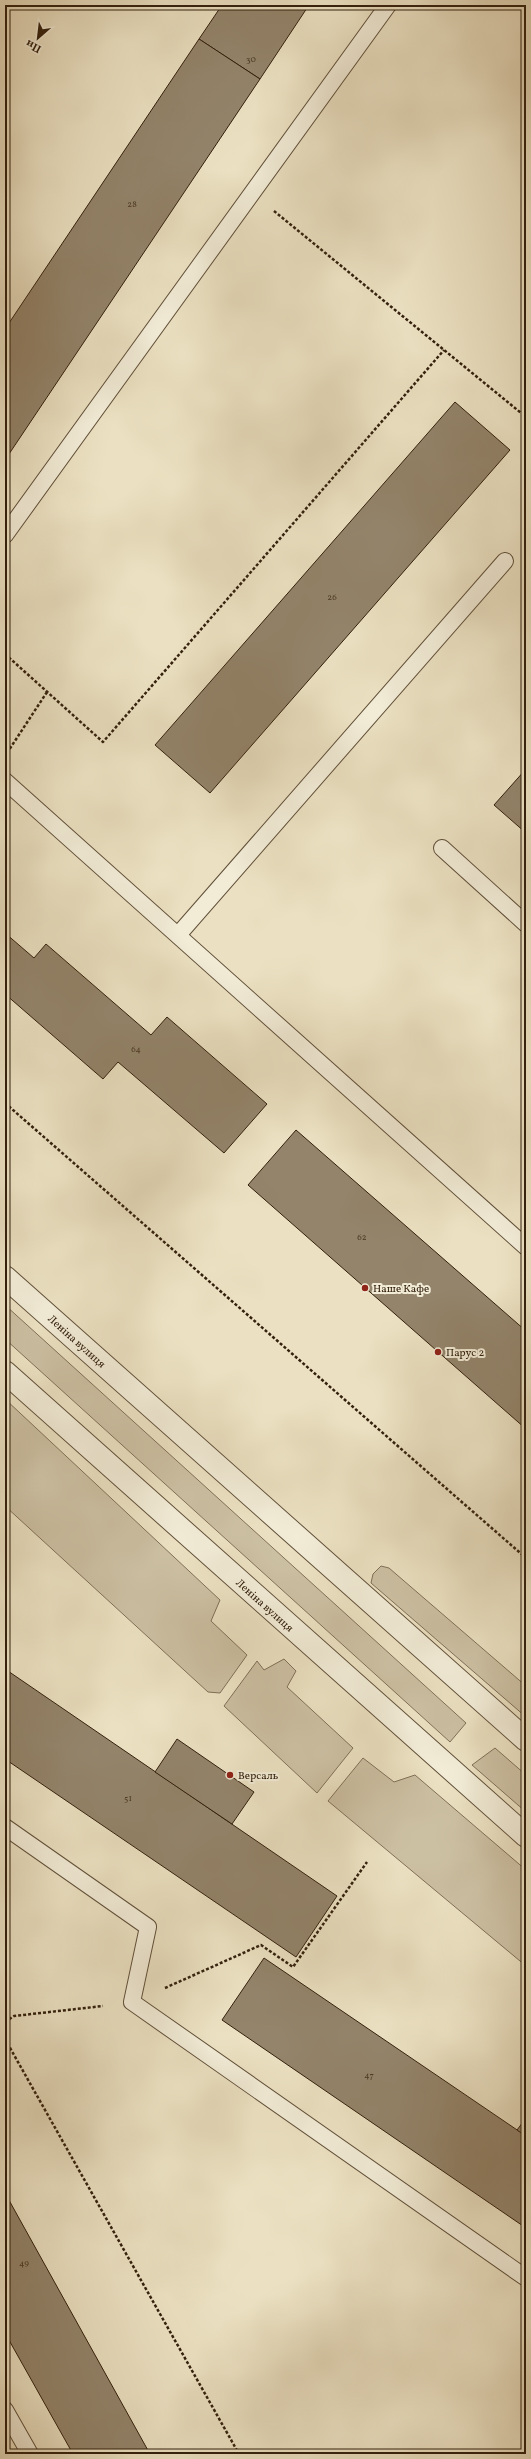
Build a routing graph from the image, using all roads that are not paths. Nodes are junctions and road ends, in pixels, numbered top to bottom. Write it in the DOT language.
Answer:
graph roads {
  1 [pos="388,5"];
  2 [pos="5,535"];
  3 [pos="505,561"];
  4 [pos="5,781"];
  5 [pos="442,848"];
  6 [pos="526,924"];
  7 [pos="178,935"];
  8 [pos="526,1247"];
  9 [pos="5,1277"];
  10 [pos="5,1372"];
  11 [pos="526,1740"];
  12 [pos="5,1827"];
  13 [pos="526,1836"];
  14 [pos="526,2278"];
  15 [pos="5,2410"];
  16 [pos="30,2454"];
  1 -- 2 [label="lane"];
  3 -- 7 [label="lane"];
  4 -- 7 [label="lane"];
  5 -- 6 [label="lane"];
  7 -- 8 [label="lane"];
  9 -- 11 [label="street, Леніна вулиця"];
  10 -- 13 [label="street, Леніна вулиця"];
  12 -- 14 [label="lane"];
  15 -- 16 [label="lane"];
}
